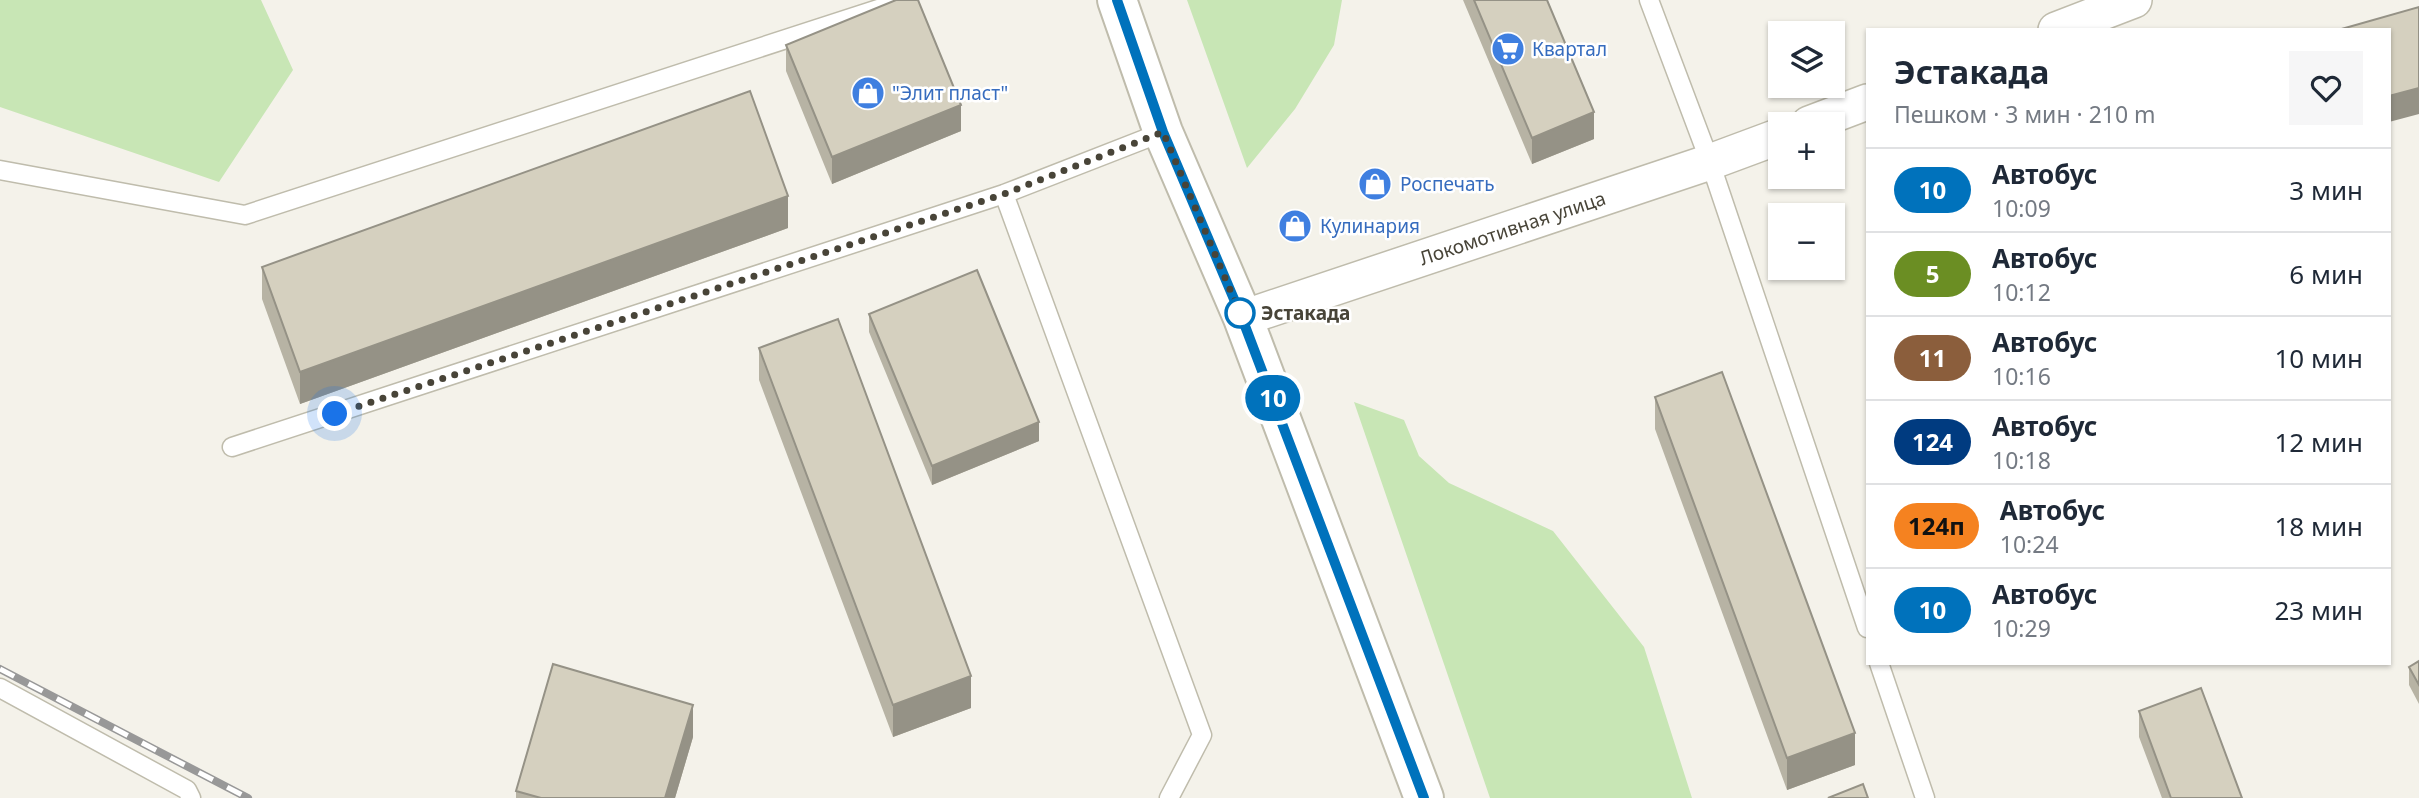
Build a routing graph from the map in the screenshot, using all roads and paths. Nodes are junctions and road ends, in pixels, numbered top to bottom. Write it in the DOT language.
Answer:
graph roads {
  1 [pos="906,0"];
  2 [pos="1117,0"];
  3 [pos="1649,0"];
  4 [pos="2134,0"];
  5 [pos="2061,28"];
  6 [pos="1866,102"];
  7 [pos="1841,112"];
  8 [pos="1163,132"];
  9 [pos="1768,140"];
  10 [pos="1710,162"];
  11 [pos="0,170"];
  12 [pos="1004,194"];
  13 [pos="1242,318"];
  14 [pos="232,447"];
  15 [pos="1866,625"];
  16 [pos="1880,665"];
  17 [pos="0,688"];
  18 [pos="191,798"];
  19 [pos="1169,798"];
  20 [pos="1424,798"];
  21 [pos="1924,798"];
  1 -- 11 [label="lane"];
  2 -- 8 [label="street"];
  3 -- 10 [label="lane"];
  4 -- 5 [label="street"];
  6 -- 7 [label="street"];
  8 -- 12 [label="lane"];
  8 -- 13 [label="street"];
  9 -- 10 [label="street, Локомотивная улица"];
  10 -- 13 [label="street, Локомотивная улица"];
  10 -- 15 [label="lane"];
  12 -- 14 [label="lane"];
  12 -- 19 [label="lane"];
  13 -- 20 [label="street"];
  16 -- 21 [label="lane"];
  17 -- 18 [label="lane"];
}
